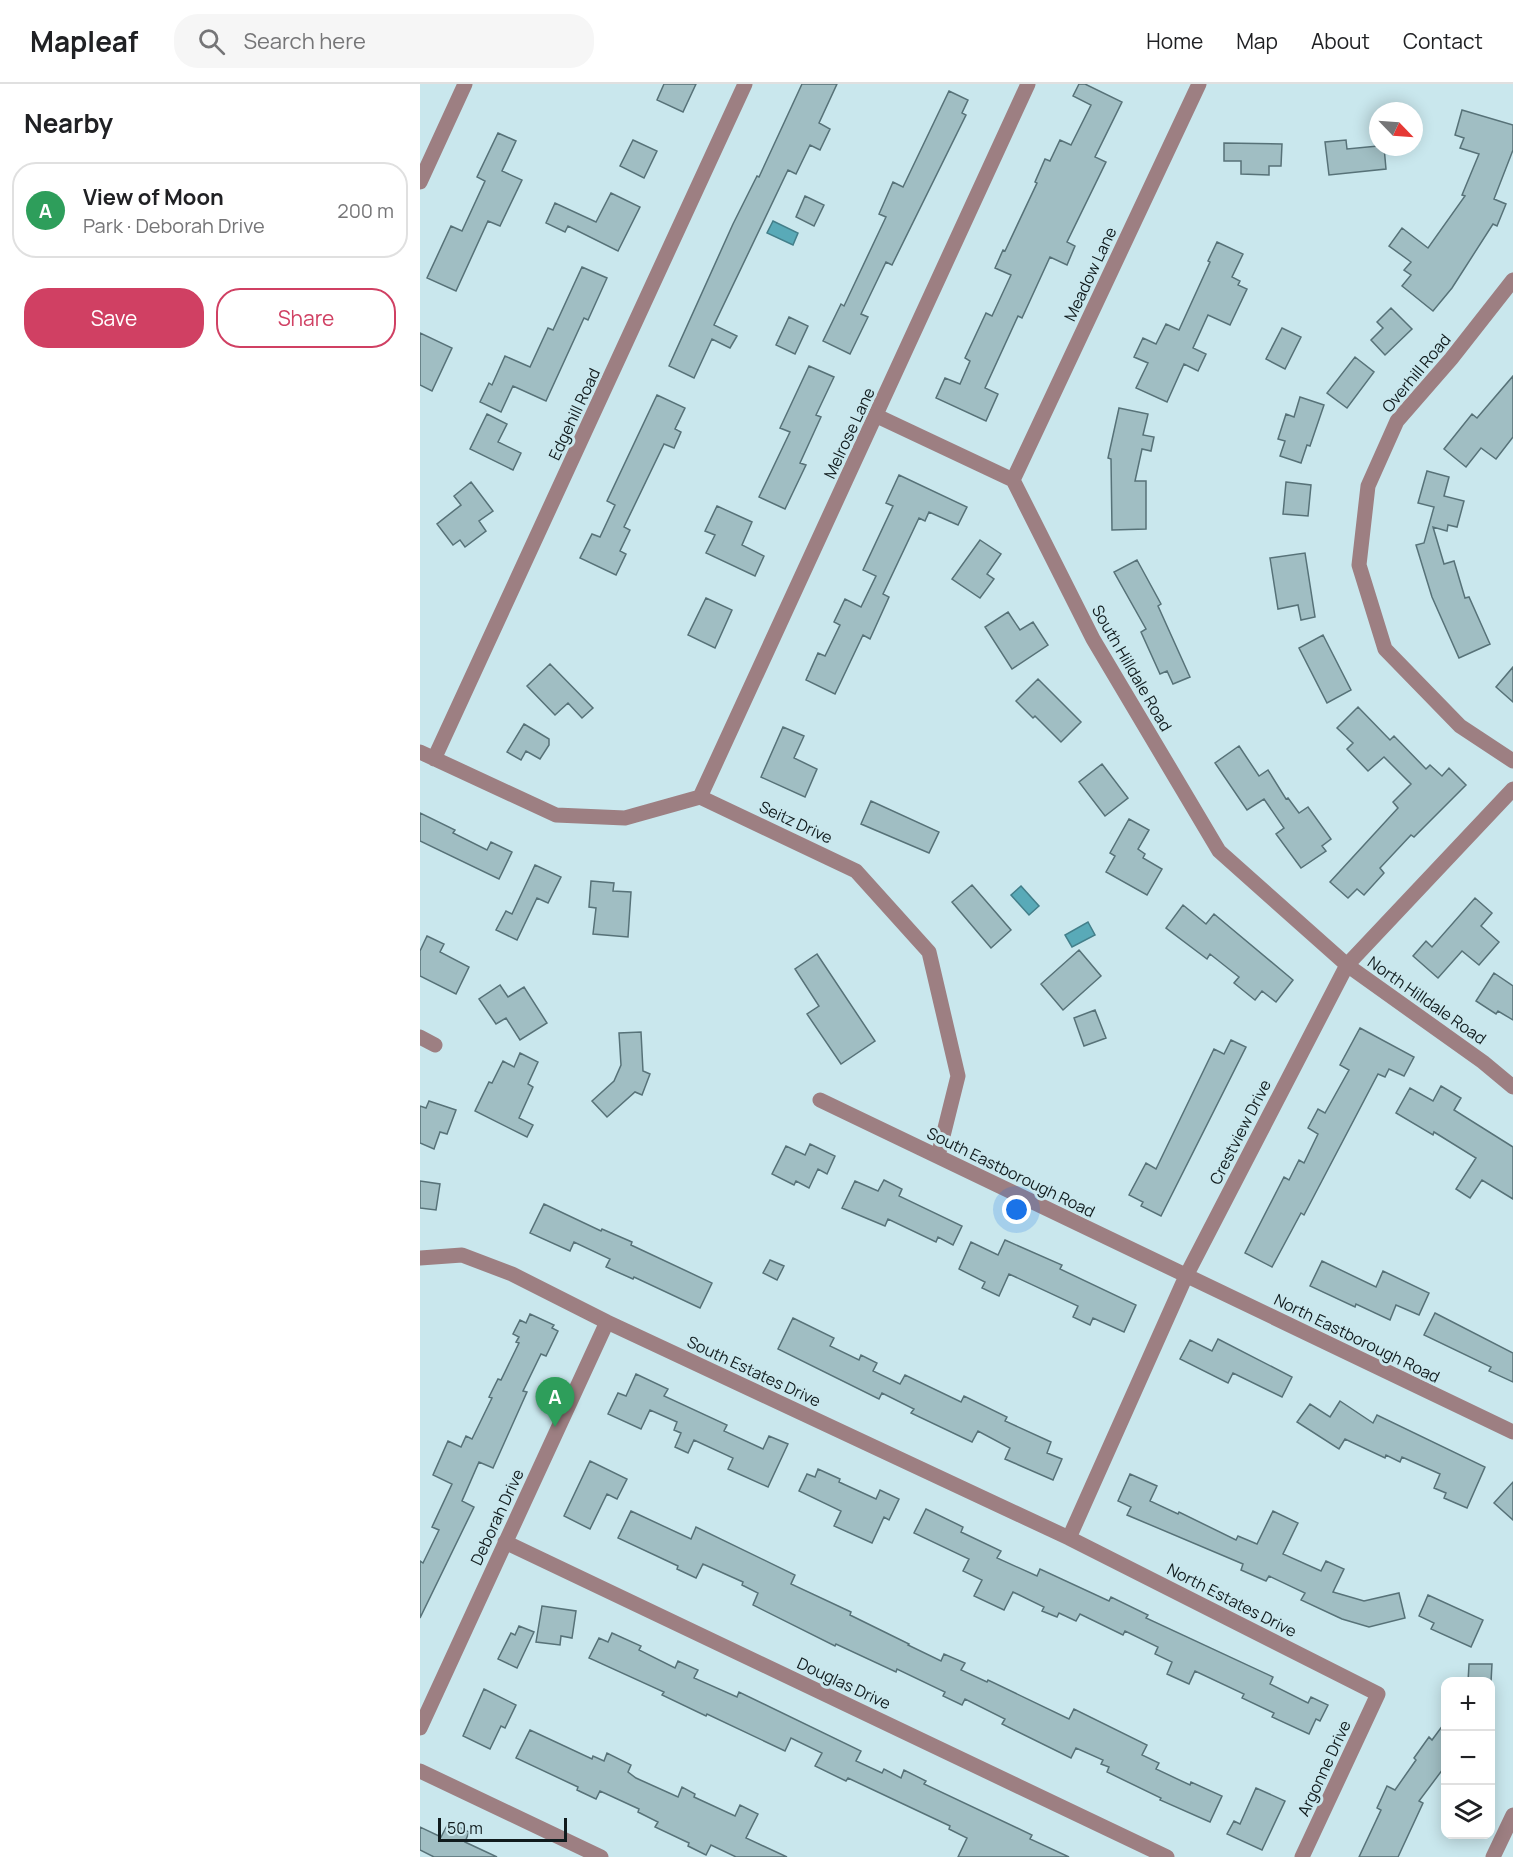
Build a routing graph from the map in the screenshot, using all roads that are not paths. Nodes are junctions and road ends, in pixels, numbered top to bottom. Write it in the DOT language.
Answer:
graph roads {
  1 [pos="465,84"];
  2 [pos="745,84"];
  3 [pos="1028,84"];
  4 [pos="1199,84"];
  5 [pos="420,182"];
  6 [pos="1513,280"];
  7 [pos="877,416"];
  8 [pos="1013,480"];
  9 [pos="420,752"];
  10 [pos="434,759"];
  11 [pos="1513,761"];
  12 [pos="1513,789"];
  13 [pos="700,797"];
  14 [pos="1347,965"];
  15 [pos="420,1038"];
  16 [pos="435,1045"];
  17 [pos="1513,1087"];
  18 [pos="820,1101"];
  19 [pos="938,1156"];
  20 [pos="420,1258"];
  21 [pos="1186,1276"];
  22 [pos="607,1322"];
  23 [pos="1513,1432"];
  24 [pos="1070,1538"];
  25 [pos="505,1542"];
  26 [pos="1378,1694"];
  27 [pos="420,1728"];
  28 [pos="420,1771"];
  29 [pos="1513,1815"];
  30 [pos="601,1857"];
  31 [pos="1167,1857"];
  32 [pos="1302,1857"];
  33 [pos="1493,1857"];
  1 -- 5 [label="street"];
  2 -- 10 [label="street, Edgehill Road"];
  3 -- 7 [label="street, Melrose Lane"];
  4 -- 8 [label="street, Meadow Lane"];
  6 -- 11 [label="street, Overhill Road"];
  7 -- 8 [label="street"];
  7 -- 13 [label="street, Melrose Lane"];
  8 -- 14 [label="street, South Hilldale Road"];
  9 -- 10 [label="street"];
  10 -- 13 [label="street"];
  12 -- 14 [label="street, Crestview Drive"];
  13 -- 19 [label="street, Seitz Drive"];
  14 -- 17 [label="street, North Hilldale Road"];
  14 -- 21 [label="street, Crestview Drive"];
  15 -- 16 [label="street"];
  18 -- 19 [label="street, South Eastborough Road"];
  19 -- 21 [label="street, South Eastborough Road"];
  20 -- 22 [label="street, South Estates Drive"];
  21 -- 23 [label="street, North Eastborough Road"];
  21 -- 24 [label="street, Crestview Drive"];
  22 -- 24 [label="street, South Estates Drive"];
  22 -- 25 [label="street, Deborah Drive"];
  24 -- 26 [label="street, North Estates Drive"];
  25 -- 27 [label="street, Deborah Drive"];
  25 -- 31 [label="street, Douglas Drive"];
  26 -- 32 [label="street, Argonne Drive"];
  28 -- 30 [label="street"];
  29 -- 33 [label="street"];
}
